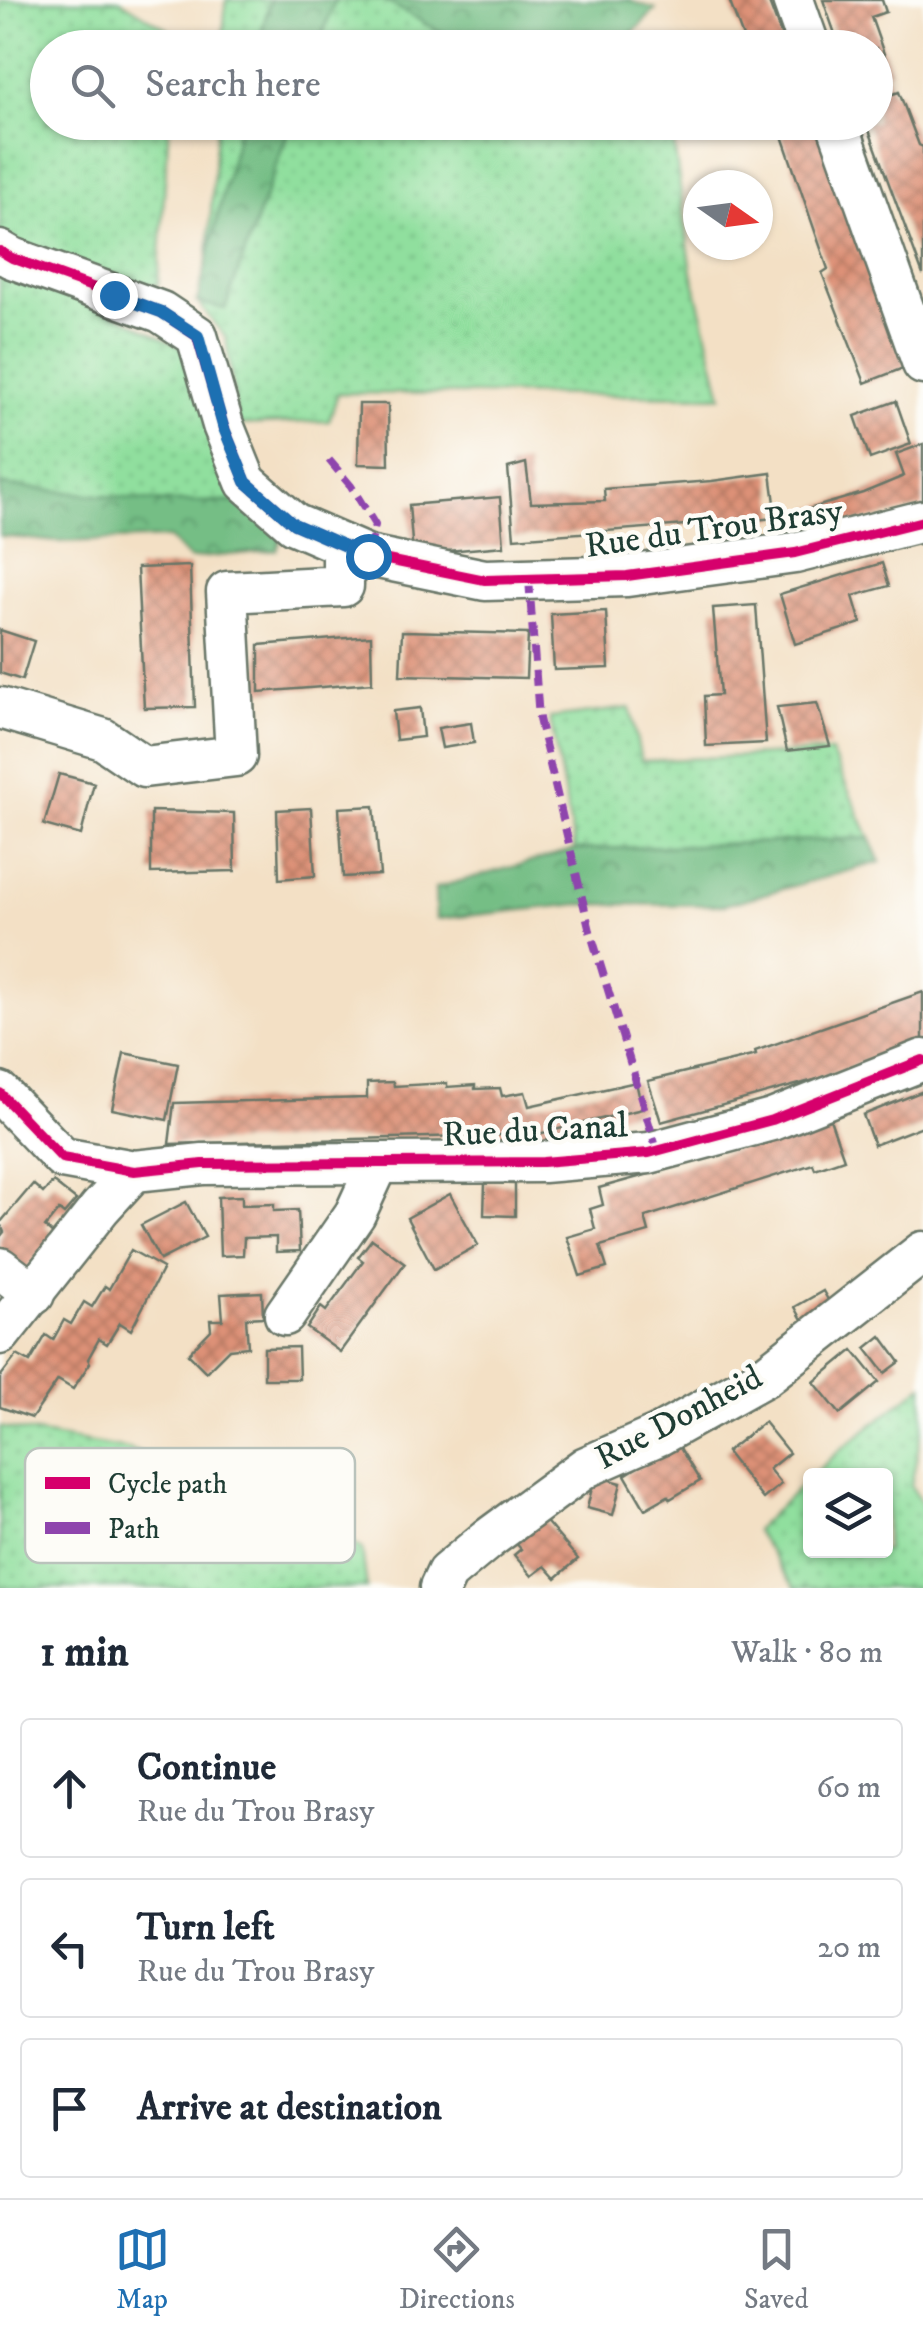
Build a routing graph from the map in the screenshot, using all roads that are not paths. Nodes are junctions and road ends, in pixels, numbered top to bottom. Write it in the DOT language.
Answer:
graph roads {
  1 [pos="793,0"];
  2 [pos="804,30"];
  3 [pos="843,140"];
  4 [pos="0,251"];
  5 [pos="923,364"];
  6 [pos="923,521"];
  7 [pos="355,550"];
  8 [pos="0,708"];
  9 [pos="923,1060"];
  10 [pos="0,1093"];
  11 [pos="378,1164"];
  12 [pos="134,1172"];
  13 [pos="923,1252"];
  14 [pos="0,1268"];
  15 [pos="34,1294"];
  16 [pos="285,1315"];
  17 [pos="0,1334"];
  18 [pos="440,1588"];
  1 -- 2 [label="street"];
  3 -- 5 [label="street"];
  4 -- 7 [label="street, Rue du Trou Brasy"];
  6 -- 7 [label="street, Rue du Trou Brasy"];
  7 -- 8 [label="street"];
  9 -- 11 [label="street, Rue du Canal"];
  10 -- 12 [label="street, Rue du Canal"];
  11 -- 12 [label="street, Rue du Canal"];
  11 -- 16 [label="street"];
  12 -- 15 [label="street"];
  13 -- 18 [label="street, Rue Donheid"];
  14 -- 15 [label="street"];
  15 -- 17 [label="street"];
}
